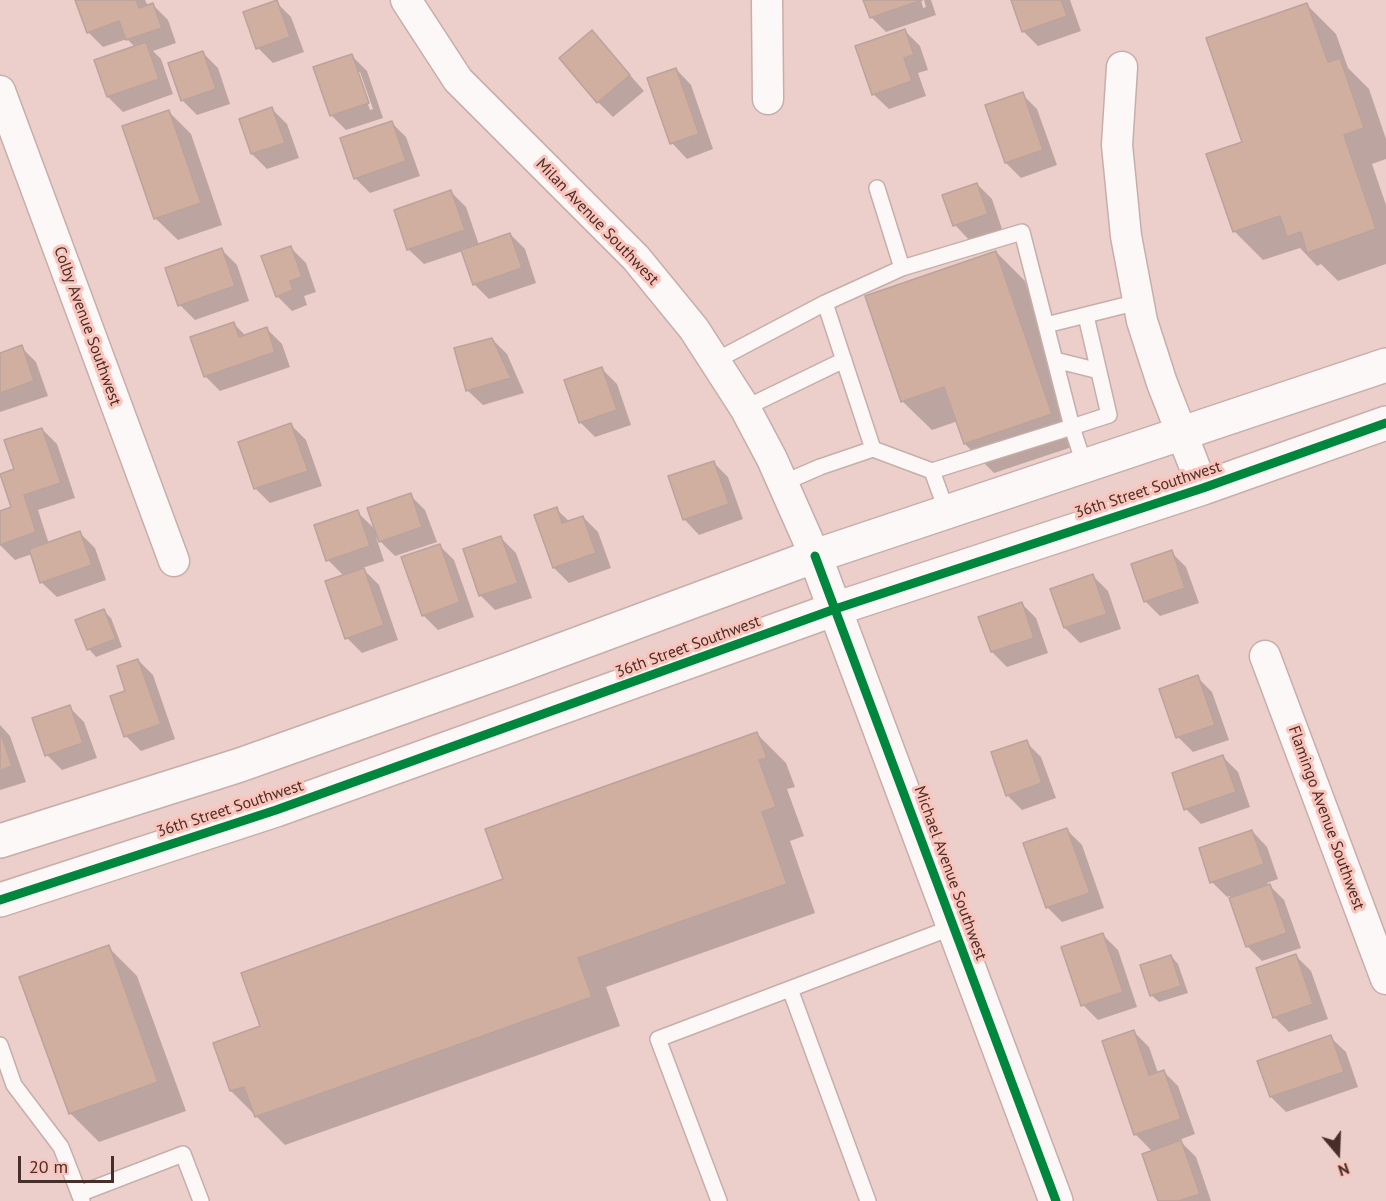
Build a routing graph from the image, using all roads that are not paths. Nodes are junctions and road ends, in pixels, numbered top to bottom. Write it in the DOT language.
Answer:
graph roads {
  1 [pos="406,0"];
  2 [pos="767,0"];
  3 [pos="1122,67"];
  4 [pos="0,91"];
  5 [pos="768,99"];
  6 [pos="876,188"];
  7 [pos="902,268"];
  8 [pos="825,303"];
  9 [pos="1138,303"];
  10 [pos="1086,316"];
  11 [pos="1046,325"];
  12 [pos="844,360"];
  13 [pos="1055,360"];
  14 [pos="715,362"];
  15 [pos="1386,365"];
  16 [pos="1099,371"];
  17 [pos="745,408"];
  18 [pos="1386,423"];
  19 [pos="1072,427"];
  20 [pos="1182,435"];
  21 [pos="873,449"];
  22 [pos="1085,467"];
  23 [pos="932,471"];
  24 [pos="783,483"];
  25 [pos="1203,488"];
  26 [pos="947,512"];
  27 [pos="815,556"];
  28 [pos="174,561"];
  29 [pos="835,609"];
  30 [pos="1265,656"];
  31 [pos="0,841"];
  32 [pos="0,900"];
  33 [pos="953,927"];
  34 [pos="1386,979"];
  35 [pos="790,989"];
  36 [pos="0,1045"];
  37 [pos="81,1198"];
  38 [pos="201,1201"];
  39 [pos="719,1201"];
  40 [pos="868,1201"];
  41 [pos="1056,1201"];
  1 -- 14 [label="street, Milan Avenue Southwest"];
  2 -- 5 [label="street"];
  3 -- 9 [label="street"];
  4 -- 28 [label="street, Colby Avenue Southwest"];
  6 -- 7 [label="lane"];
  7 -- 8 [label="lane"];
  7 -- 11 [label="lane"];
  8 -- 12 [label="lane"];
  8 -- 14 [label="lane"];
  9 -- 10 [label="lane"];
  9 -- 20 [label="street"];
  10 -- 11 [label="lane"];
  10 -- 16 [label="lane"];
  11 -- 13 [label="lane"];
  12 -- 17 [label="lane"];
  12 -- 21 [label="lane"];
  13 -- 16 [label="lane"];
  13 -- 19 [label="lane"];
  14 -- 17 [label="street, Milan Avenue Southwest"];
  15 -- 20 [label="street"];
  16 -- 19 [label="lane"];
  17 -- 24 [label="street, Milan Avenue Southwest"];
  18 -- 25 [label="street, 36th Street Southwest"];
  19 -- 22 [label="lane"];
  19 -- 23 [label="lane"];
  20 -- 22 [label="street"];
  20 -- 25 [label="street"];
  21 -- 23 [label="lane"];
  21 -- 24 [label="lane"];
  22 -- 26 [label="street"];
  23 -- 26 [label="lane"];
  24 -- 27 [label="street, Milan Avenue Southwest"];
  25 -- 29 [label="street, 36th Street Southwest"];
  26 -- 27 [label="street"];
  27 -- 29 [label="street, Michael Avenue Southwest"];
  27 -- 31 [label="street"];
  29 -- 32 [label="street, 36th Street Southwest"];
  29 -- 33 [label="street, Michael Avenue Southwest"];
  30 -- 34 [label="street, Flamingo Avenue Southwest"];
  33 -- 35 [label="lane"];
  33 -- 41 [label="street, Michael Avenue Southwest"];
  35 -- 39 [label="lane"];
  35 -- 40 [label="lane"];
  36 -- 37 [label="lane"];
  37 -- 38 [label="lane"];
}
